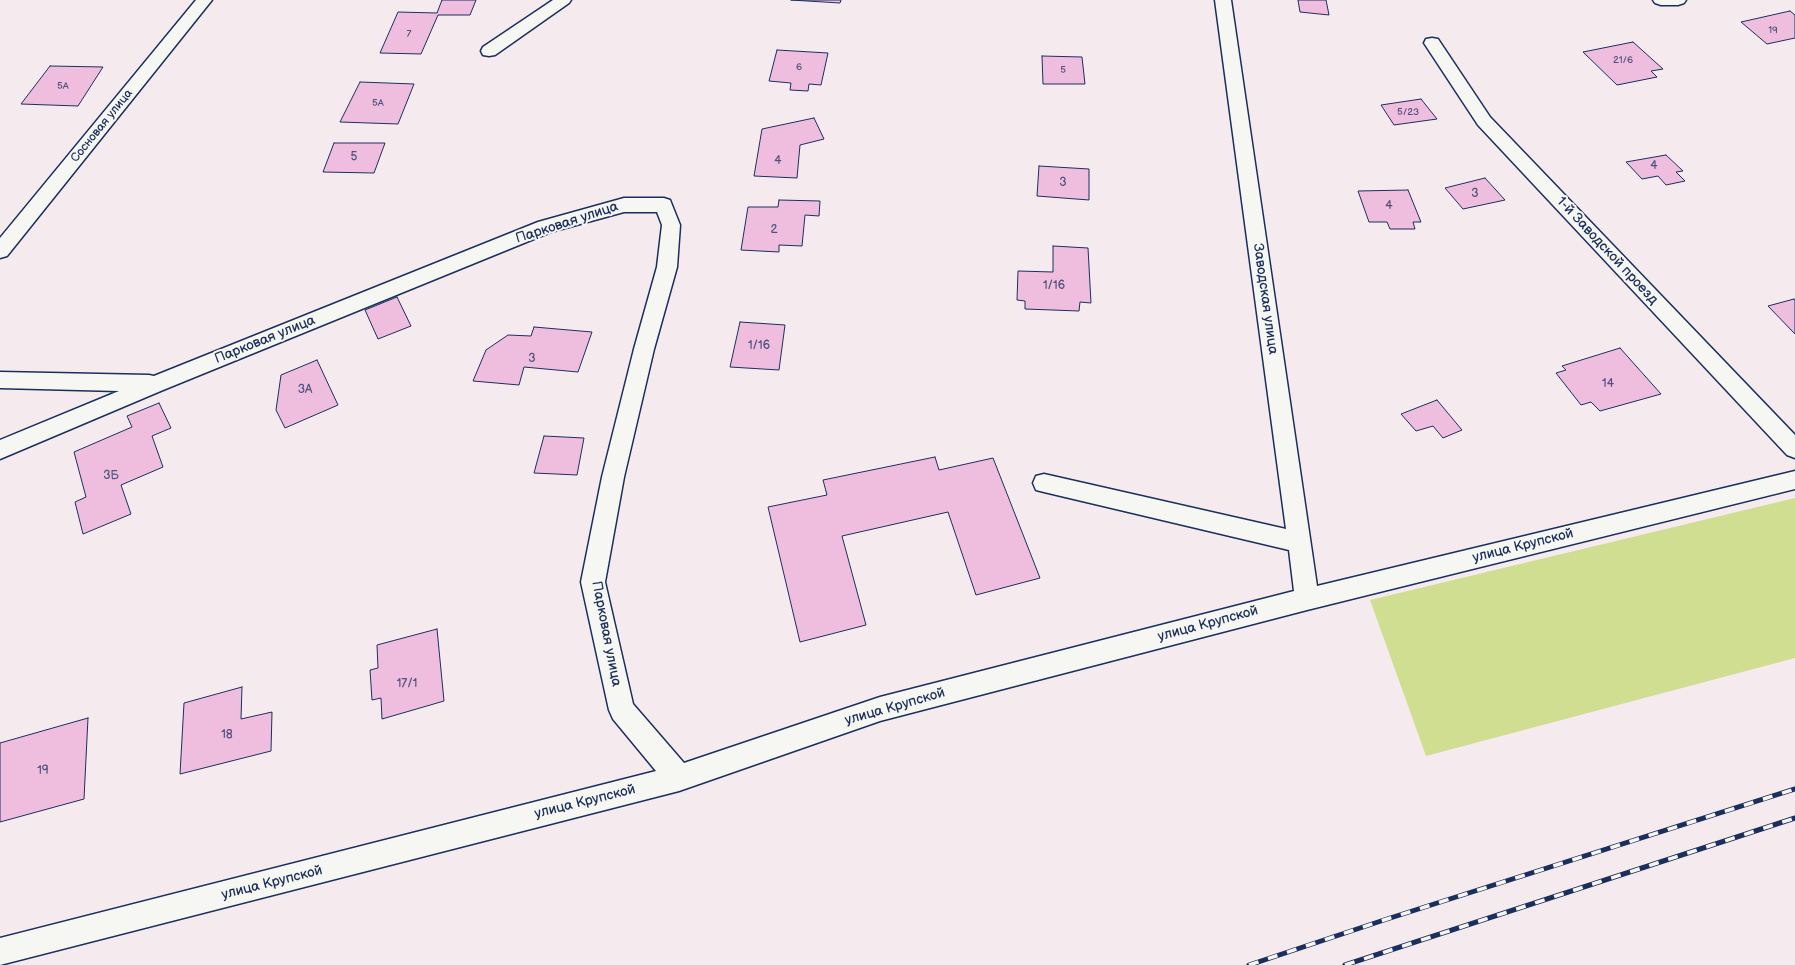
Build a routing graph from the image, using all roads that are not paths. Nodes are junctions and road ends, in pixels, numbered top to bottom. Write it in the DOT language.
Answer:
graph roads {
  1 [pos="204,0"];
  2 [pos="563,0"];
  3 [pos="1223,0"];
  4 [pos="1661,0"];
  5 [pos="1678,0"];
  6 [pos="1432,43"];
  7 [pos="489,51"];
  8 [pos="0,251"];
  9 [pos="0,380"];
  10 [pos="156,384"];
  11 [pos="1795,449"];
  12 [pos="0,450"];
  13 [pos="1795,480"];
  14 [pos="1044,483"];
  15 [pos="1299,542"];
  16 [pos="1307,598"];
  17 [pos="679,778"];
  18 [pos="0,952"];
  1 -- 8 [label="street, Сосновая улица"];
  2 -- 7 [label="street"];
  3 -- 15 [label="street, Заводская улица"];
  4 -- 5 [label="street"];
  6 -- 11 [label="street, 1-й Заводской проезд"];
  9 -- 10 [label="street"];
  10 -- 12 [label="street, Парковая улица"];
  10 -- 17 [label="street, Парковая улица"];
  13 -- 16 [label="street, улица Крупской"];
  14 -- 15 [label="street"];
  15 -- 16 [label="street, Заводская улица"];
  16 -- 17 [label="street, улица Крупской"];
  17 -- 18 [label="street, улица Крупской"];
}
